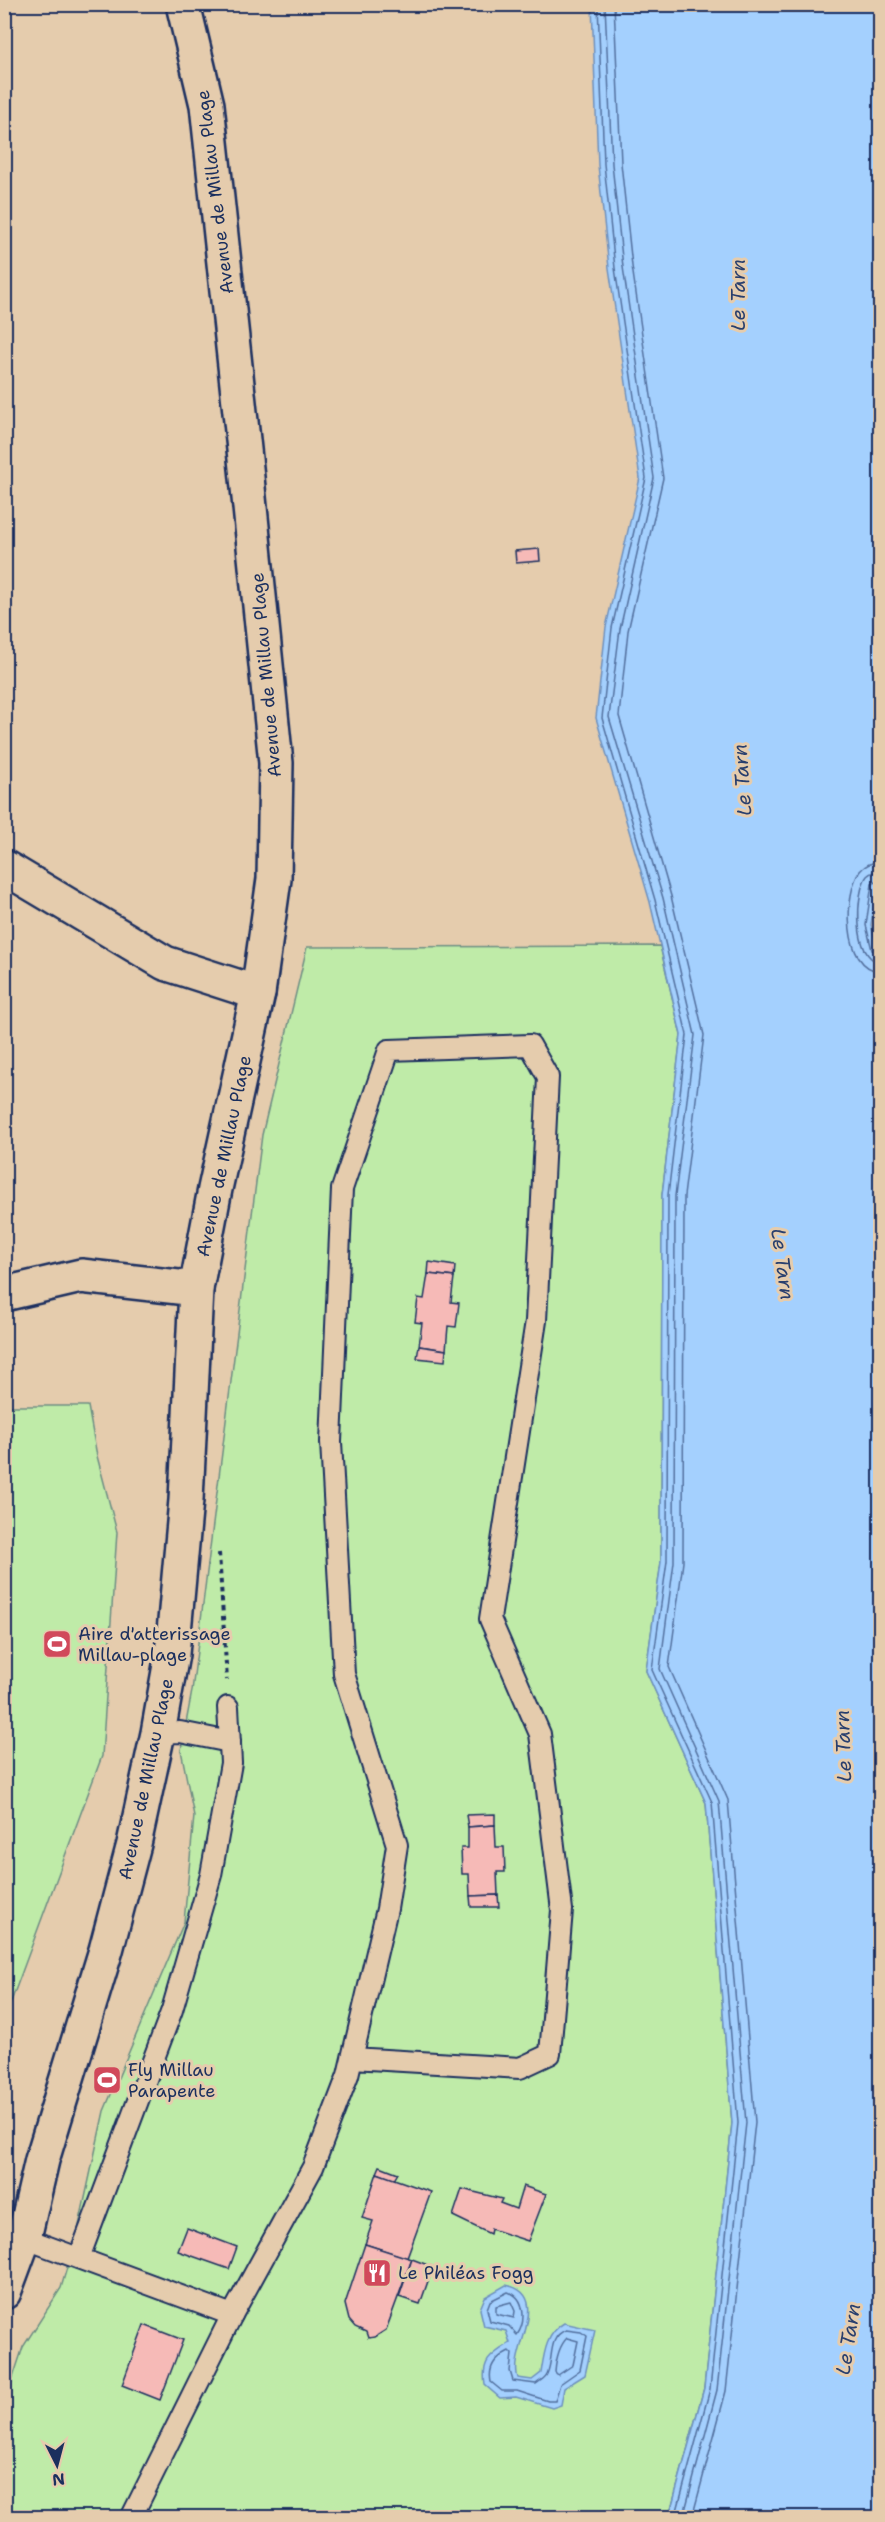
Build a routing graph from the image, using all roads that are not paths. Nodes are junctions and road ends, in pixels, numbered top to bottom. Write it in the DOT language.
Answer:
graph roads {
  1 [pos="183,4"];
  2 [pos="4,867"];
  3 [pos="258,993"];
  4 [pos="196,1289"];
  5 [pos="4,1294"];
  6 [pos="228,1707"];
  7 [pos="158,1733"];
  8 [pos="230,1742"];
  9 [pos="352,2058"];
  10 [pos="24,2238"];
  11 [pos="79,2258"];
  12 [pos="4,2292"];
  13 [pos="232,2315"];
  14 [pos="131,2517"];
  1 -- 3 [label="street, Avenue de Millau Plage"];
  2 -- 3 [label="street"];
  3 -- 4 [label="street, Avenue de Millau Plage"];
  4 -- 5 [label="street"];
  4 -- 7 [label="street, Avenue de Millau Plage"];
  6 -- 8 [label="lane"];
  7 -- 8 [label="lane"];
  7 -- 10 [label="street, Avenue de Millau Plage"];
  8 -- 11 [label="lane"];
  9 -- 9 [label="lane"];
  9 -- 13 [label="lane"];
  10 -- 11 [label="lane"];
  10 -- 12 [label="street, Avenue de Millau Plage"];
  11 -- 13 [label="lane"];
  13 -- 14 [label="lane"];
}
